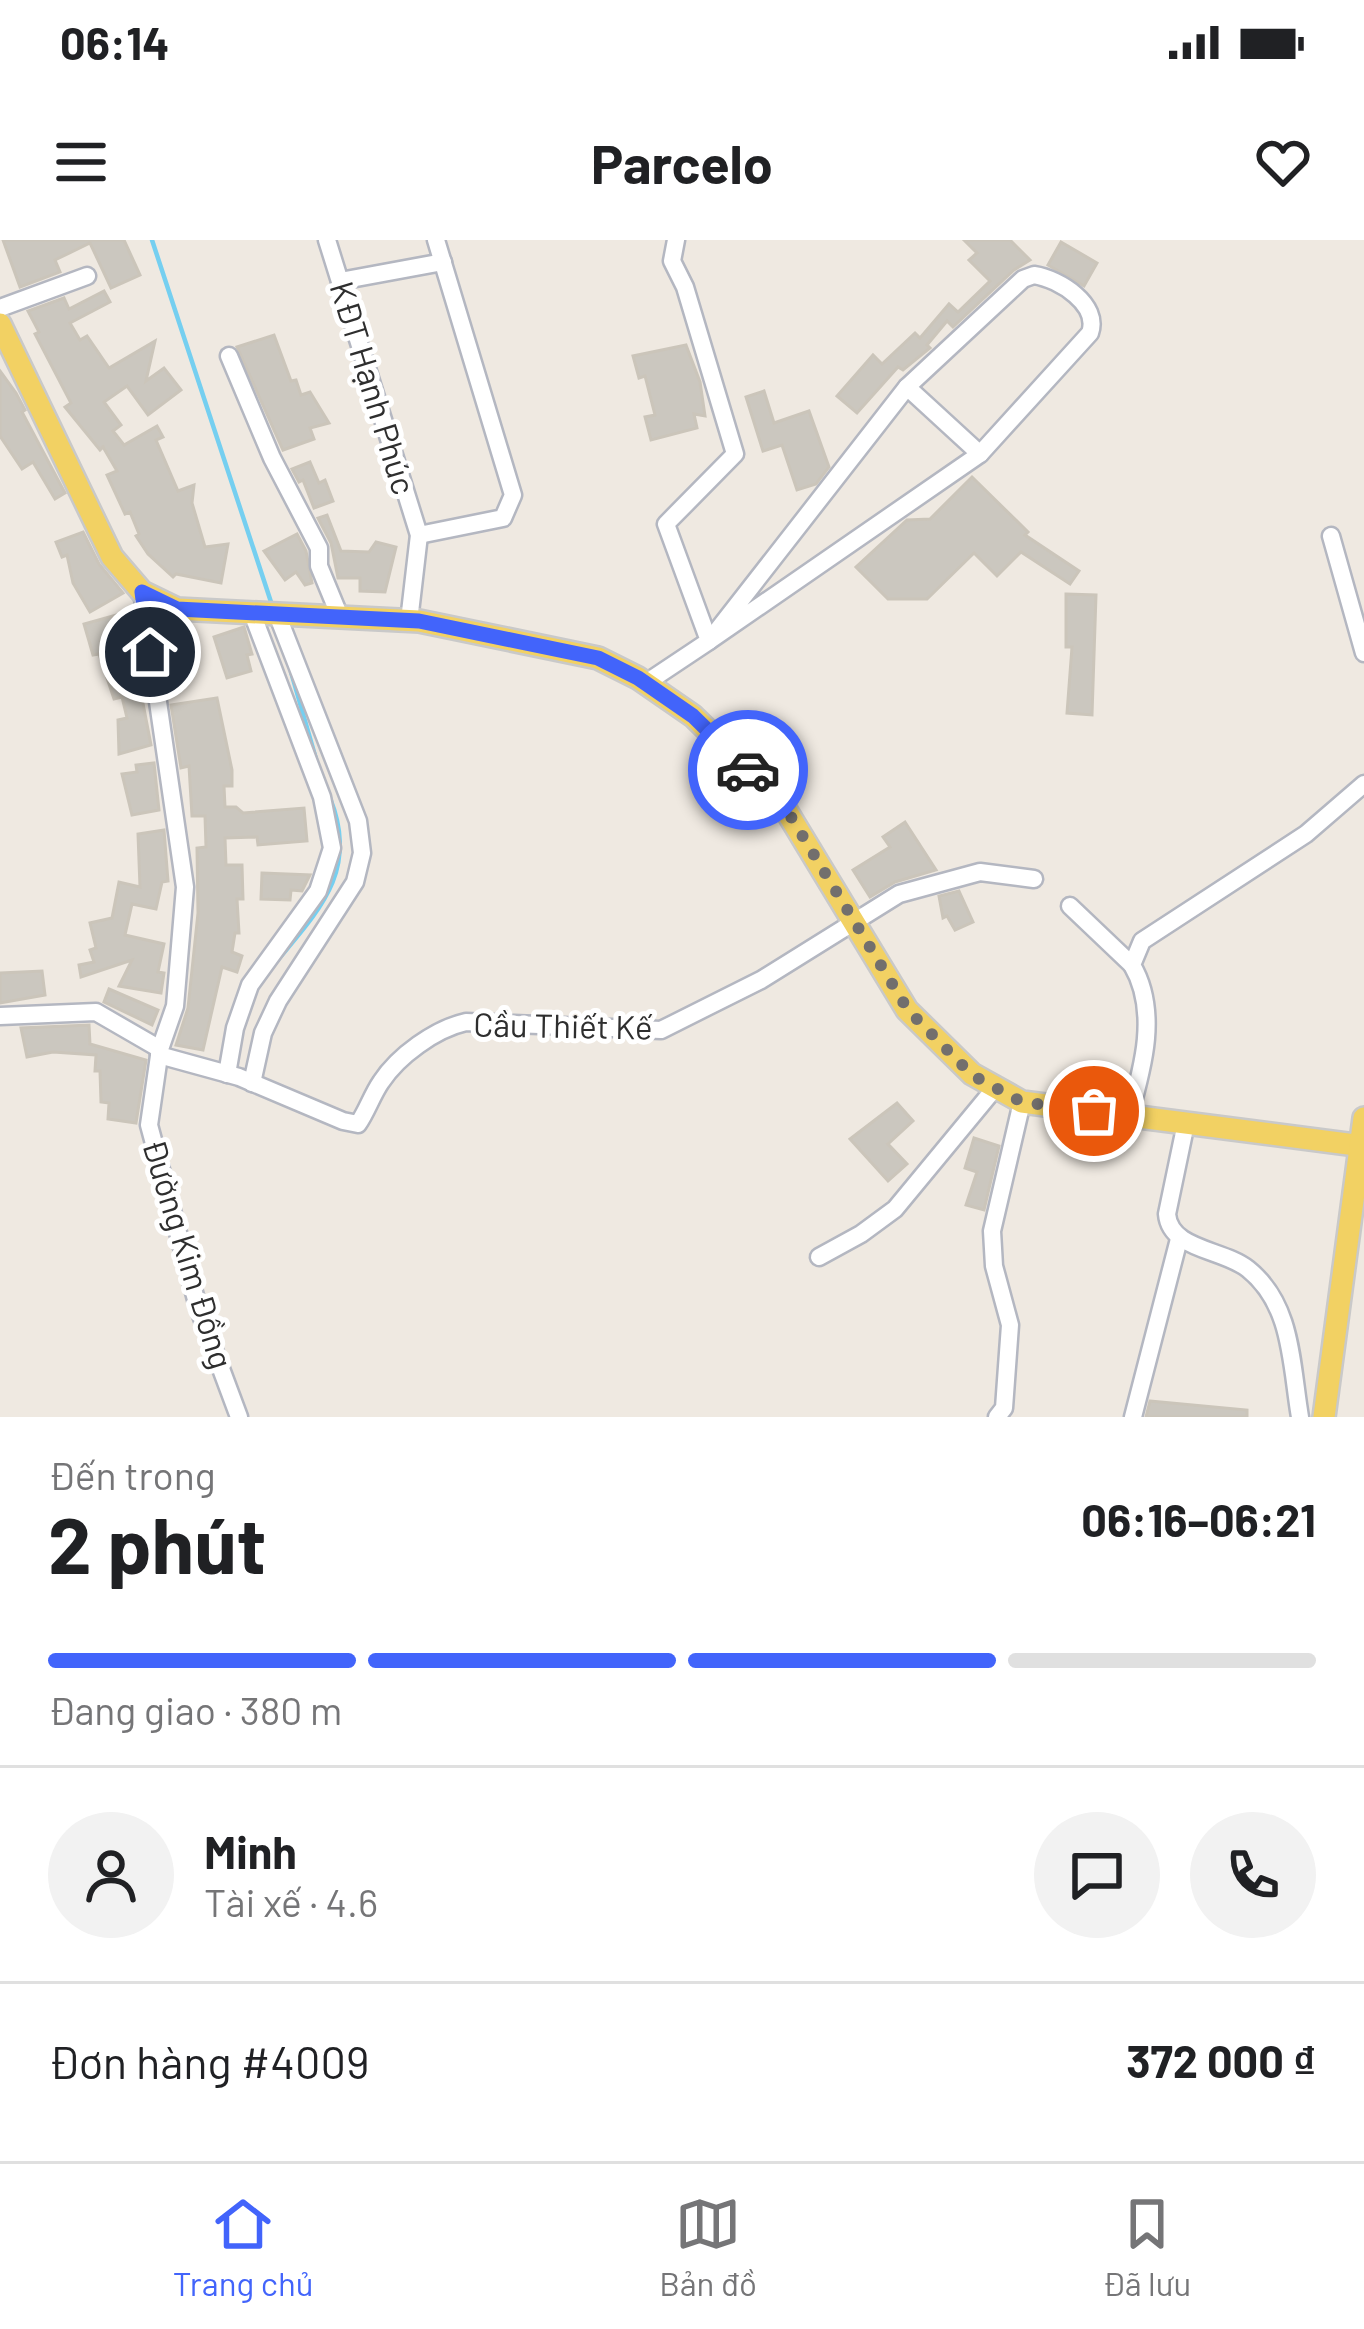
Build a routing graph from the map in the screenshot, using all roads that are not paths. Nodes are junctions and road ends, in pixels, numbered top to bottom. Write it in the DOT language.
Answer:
graph roads {
  1 [pos="327,240"];
  2 [pos="436,240"];
  3 [pos="676,240"];
  4 [pos="443,262"];
  5 [pos="87,276"];
  6 [pos="340,281"];
  7 [pos="0,308"];
  8 [pos="0,324"];
  9 [pos="229,356"];
  10 [pos="908,387"];
  11 [pos="980,454"];
  12 [pos="419,535"];
  13 [pos="1331,536"];
  14 [pos="142,592"];
  15 [pos="252,613"];
  16 [pos="277,614"];
  17 [pos="340,617"];
  18 [pos="409,621"];
  19 [pos="710,641"];
  20 [pos="1364,653"];
  21 [pos="646,683"];
  22 [pos="1364,784"];
  23 [pos="1034,879"];
  24 [pos="1070,906"];
  25 [pos="856,923"];
  26 [pos="1132,965"];
  27 [pos="0,1016"];
  28 [pos="160,1052"];
  29 [pos="227,1074"];
  30 [pos="252,1083"];
  31 [pos="995,1088"];
  32 [pos="1022,1102"];
  33 [pos="1129,1116"];
  34 [pos="1364,1118"];
  35 [pos="1186,1123"];
  36 [pos="1362,1146"];
  37 [pos="1179,1239"];
  38 [pos="819,1257"];
  39 [pos="239,1417"];
  40 [pos="997,1417"];
  41 [pos="1133,1417"];
  42 [pos="1300,1417"];
  43 [pos="1324,1417"];
  1 -- 6 [label="street, KĐT Hạnh Phúc"];
  2 -- 4 [label="street, KĐT Hạnh Phúc"];
  3 -- 19 [label="street"];
  4 -- 6 [label="street"];
  4 -- 12 [label="street, KĐT Hạnh Phúc"];
  5 -- 7 [label="street"];
  6 -- 12 [label="street, KĐT Hạnh Phúc"];
  8 -- 14 [label="main road"];
  9 -- 17 [label="street"];
  10 -- 11 [label="street"];
  10 -- 11 [label="street"];
  10 -- 19 [label="street"];
  11 -- 19 [label="street"];
  12 -- 18 [label="street, KĐT Hạnh Phúc"];
  13 -- 20 [label="street"];
  14 -- 15 [label="main road"];
  14 -- 28 [label="street, Đường Kim Đồng"];
  15 -- 16 [label="main road"];
  15 -- 29 [label="street"];
  16 -- 17 [label="main road"];
  16 -- 30 [label="street"];
  17 -- 18 [label="main road"];
  18 -- 21 [label="main road"];
  19 -- 21 [label="street"];
  21 -- 25 [label="main road"];
  22 -- 26 [label="street"];
  23 -- 25 [label="street"];
  24 -- 26 [label="street"];
  25 -- 30 [label="street, Cầu Thiết Kế"];
  25 -- 31 [label="main road"];
  26 -- 33 [label="street"];
  27 -- 28 [label="street, Cầu Thiết Kế"];
  28 -- 29 [label="street, Cầu Thiết Kế"];
  28 -- 39 [label="street, Đường Kim Đồng"];
  29 -- 30 [label="street, Cầu Thiết Kế"];
  31 -- 32 [label="main road"];
  31 -- 38 [label="street"];
  32 -- 33 [label="main road"];
  32 -- 40 [label="street"];
  33 -- 35 [label="main road"];
  34 -- 36 [label="main road"];
  35 -- 36 [label="main road"];
  35 -- 37 [label="street"];
  36 -- 43 [label="main road"];
  37 -- 41 [label="street"];
  37 -- 42 [label="street"];
}
